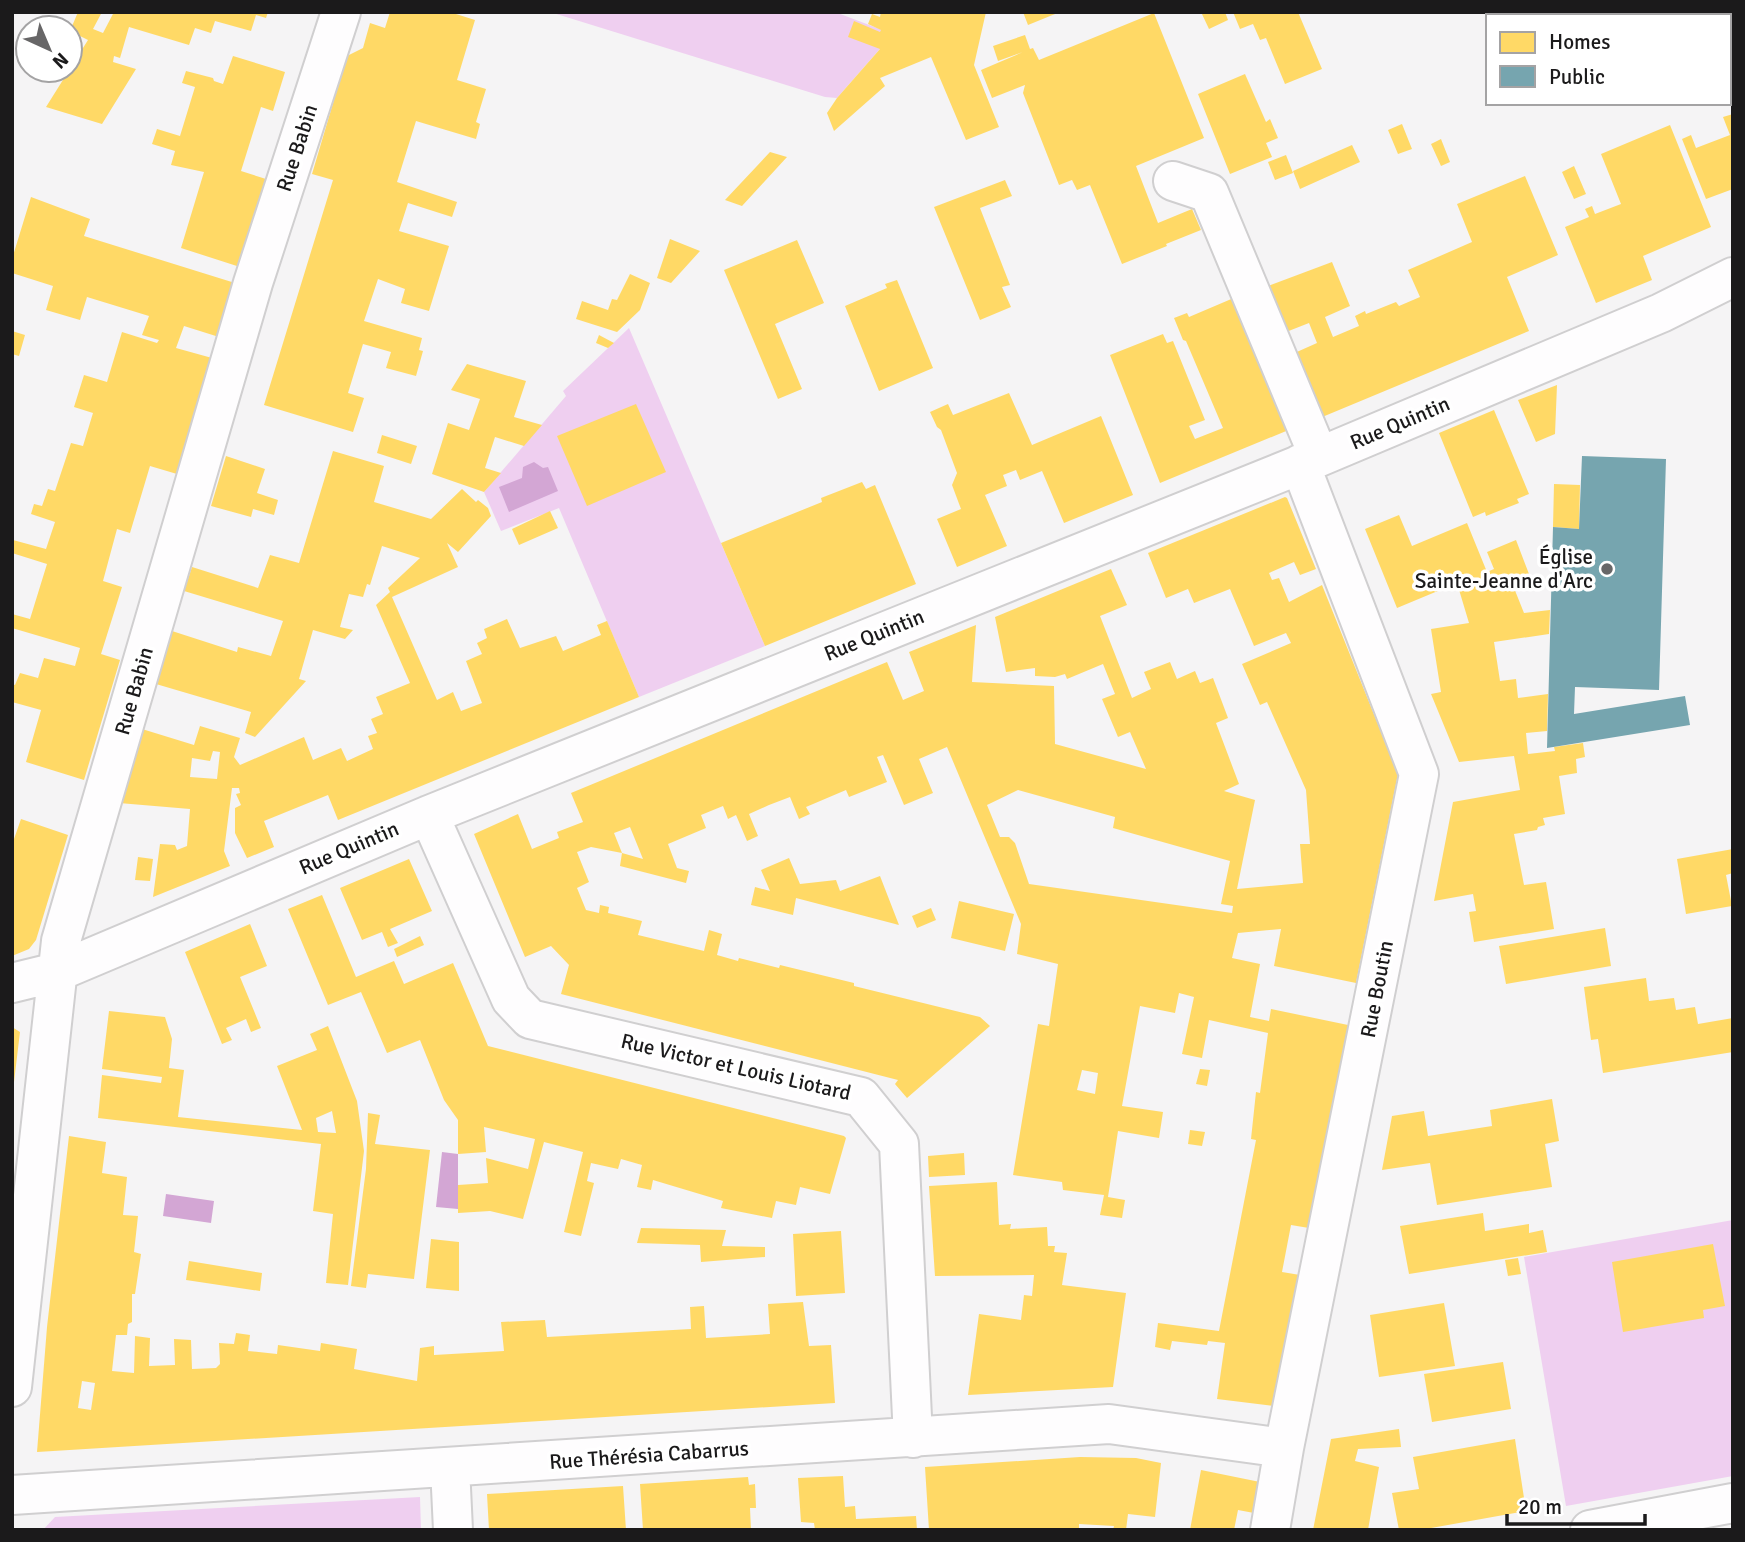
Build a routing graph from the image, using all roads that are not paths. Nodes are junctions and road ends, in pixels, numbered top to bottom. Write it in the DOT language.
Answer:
graph roads {
  1 [pos="341,12"];
  2 [pos="1173,181"];
  3 [pos="1733,277"];
  4 [pos="1309,460"];
  5 [pos="429,815"];
  6 [pos="57,972"];
  7 [pos="12,983"];
  8 [pos="12,1387"];
  9 [pos="913,1438"];
  10 [pos="1284,1448"];
  11 [pos="450,1467"];
  12 [pos="12,1495"];
  13 [pos="1733,1503"];
  14 [pos="1685,1521"];
  15 [pos="453,1530"];
  16 [pos="1270,1530"];
  17 [pos="1590,1530"];
  1 -- 6 [label="street, Rue Babin"];
  2 -- 4 [label="street, Rue Boutin"];
  3 -- 4 [label="street, Rue Quintin"];
  4 -- 5 [label="street, Rue Quintin"];
  4 -- 10 [label="street, Rue Boutin"];
  5 -- 6 [label="street, Rue Quintin"];
  5 -- 9 [label="street, Rue Victor et Louis Liotard"];
  6 -- 7 [label="street, Rue Quintin"];
  6 -- 8 [label="street, Rue Babin"];
  9 -- 10 [label="street, Rue Thérésia Cabarrus"];
  9 -- 11 [label="street, Rue Thérésia Cabarrus"];
  10 -- 16 [label="street, Rue Boutin"];
  11 -- 12 [label="street, Rue Thérésia Cabarrus"];
  11 -- 15 [label="street"];
  13 -- 14 [label="street"];
  14 -- 17 [label="street"];
}
